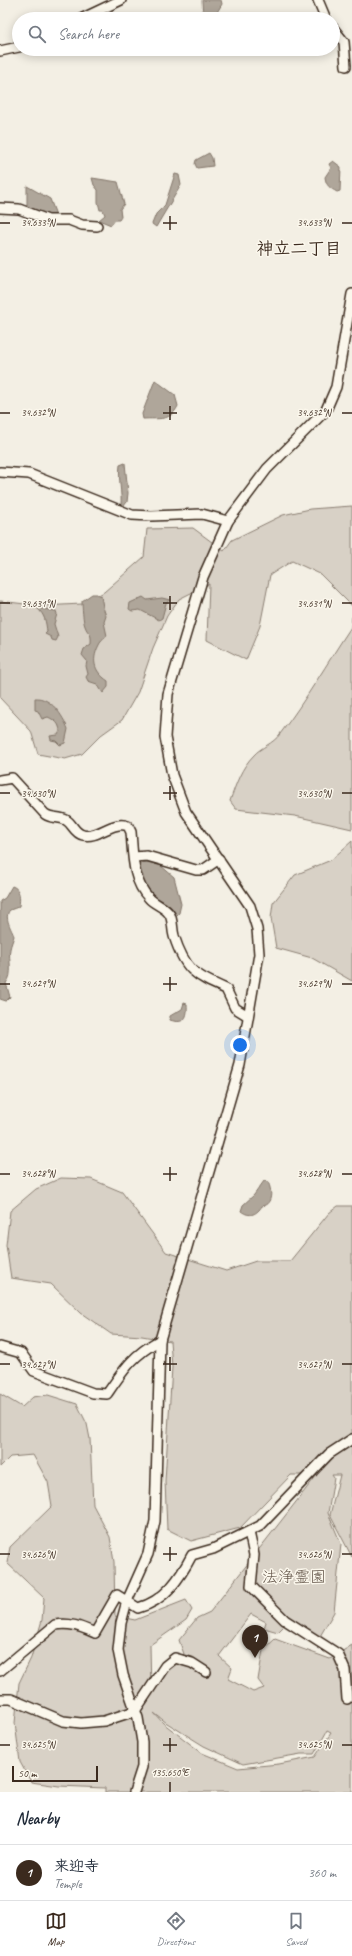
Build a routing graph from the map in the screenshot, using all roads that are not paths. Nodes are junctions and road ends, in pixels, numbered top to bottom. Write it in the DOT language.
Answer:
graph roads {
  1 [pos="121,0"];
  2 [pos="318,0"];
  3 [pos="96,12"];
  4 [pos="323,12"];
  5 [pos="340,37"];
  6 [pos="12,48"];
  7 [pos="0,51"];
  8 [pos="346,66"];
  9 [pos="0,208"];
  10 [pos="97,226"];
  11 [pos="352,294"];
  12 [pos="0,472"];
  13 [pos="228,521"];
  14 [pos="0,780"];
  15 [pos="134,857"];
  16 [pos="219,859"];
  17 [pos="248,1016"];
  18 [pos="160,1340"];
  19 [pos="0,1347"];
  20 [pos="352,1439"];
  21 [pos="249,1532"];
  22 [pos="127,1601"];
  23 [pos="0,1671"];
  24 [pos="206,1672"];
  25 [pos="347,1698"];
  26 [pos="0,1699"];
  27 [pos="135,1711"];
  28 [pos="134,1792"];
  1 -- 3 [label="street"];
  2 -- 4 [label="street"];
  5 -- 8 [label="street"];
  6 -- 7 [label="street"];
  9 -- 10 [label="street"];
  11 -- 13 [label="street"];
  12 -- 13 [label="street"];
  13 -- 16 [label="street"];
  14 -- 15 [label="street"];
  15 -- 16 [label="street"];
  15 -- 17 [label="street"];
  16 -- 17 [label="street"];
  17 -- 18 [label="street"];
  18 -- 19 [label="street"];
  18 -- 22 [label="street"];
  20 -- 21 [label="street"];
  21 -- 22 [label="street"];
  21 -- 25 [label="street"];
  22 -- 23 [label="street"];
  22 -- 27 [label="street"];
  24 -- 27 [label="street"];
  26 -- 27 [label="street"];
  27 -- 28 [label="street"];
}
